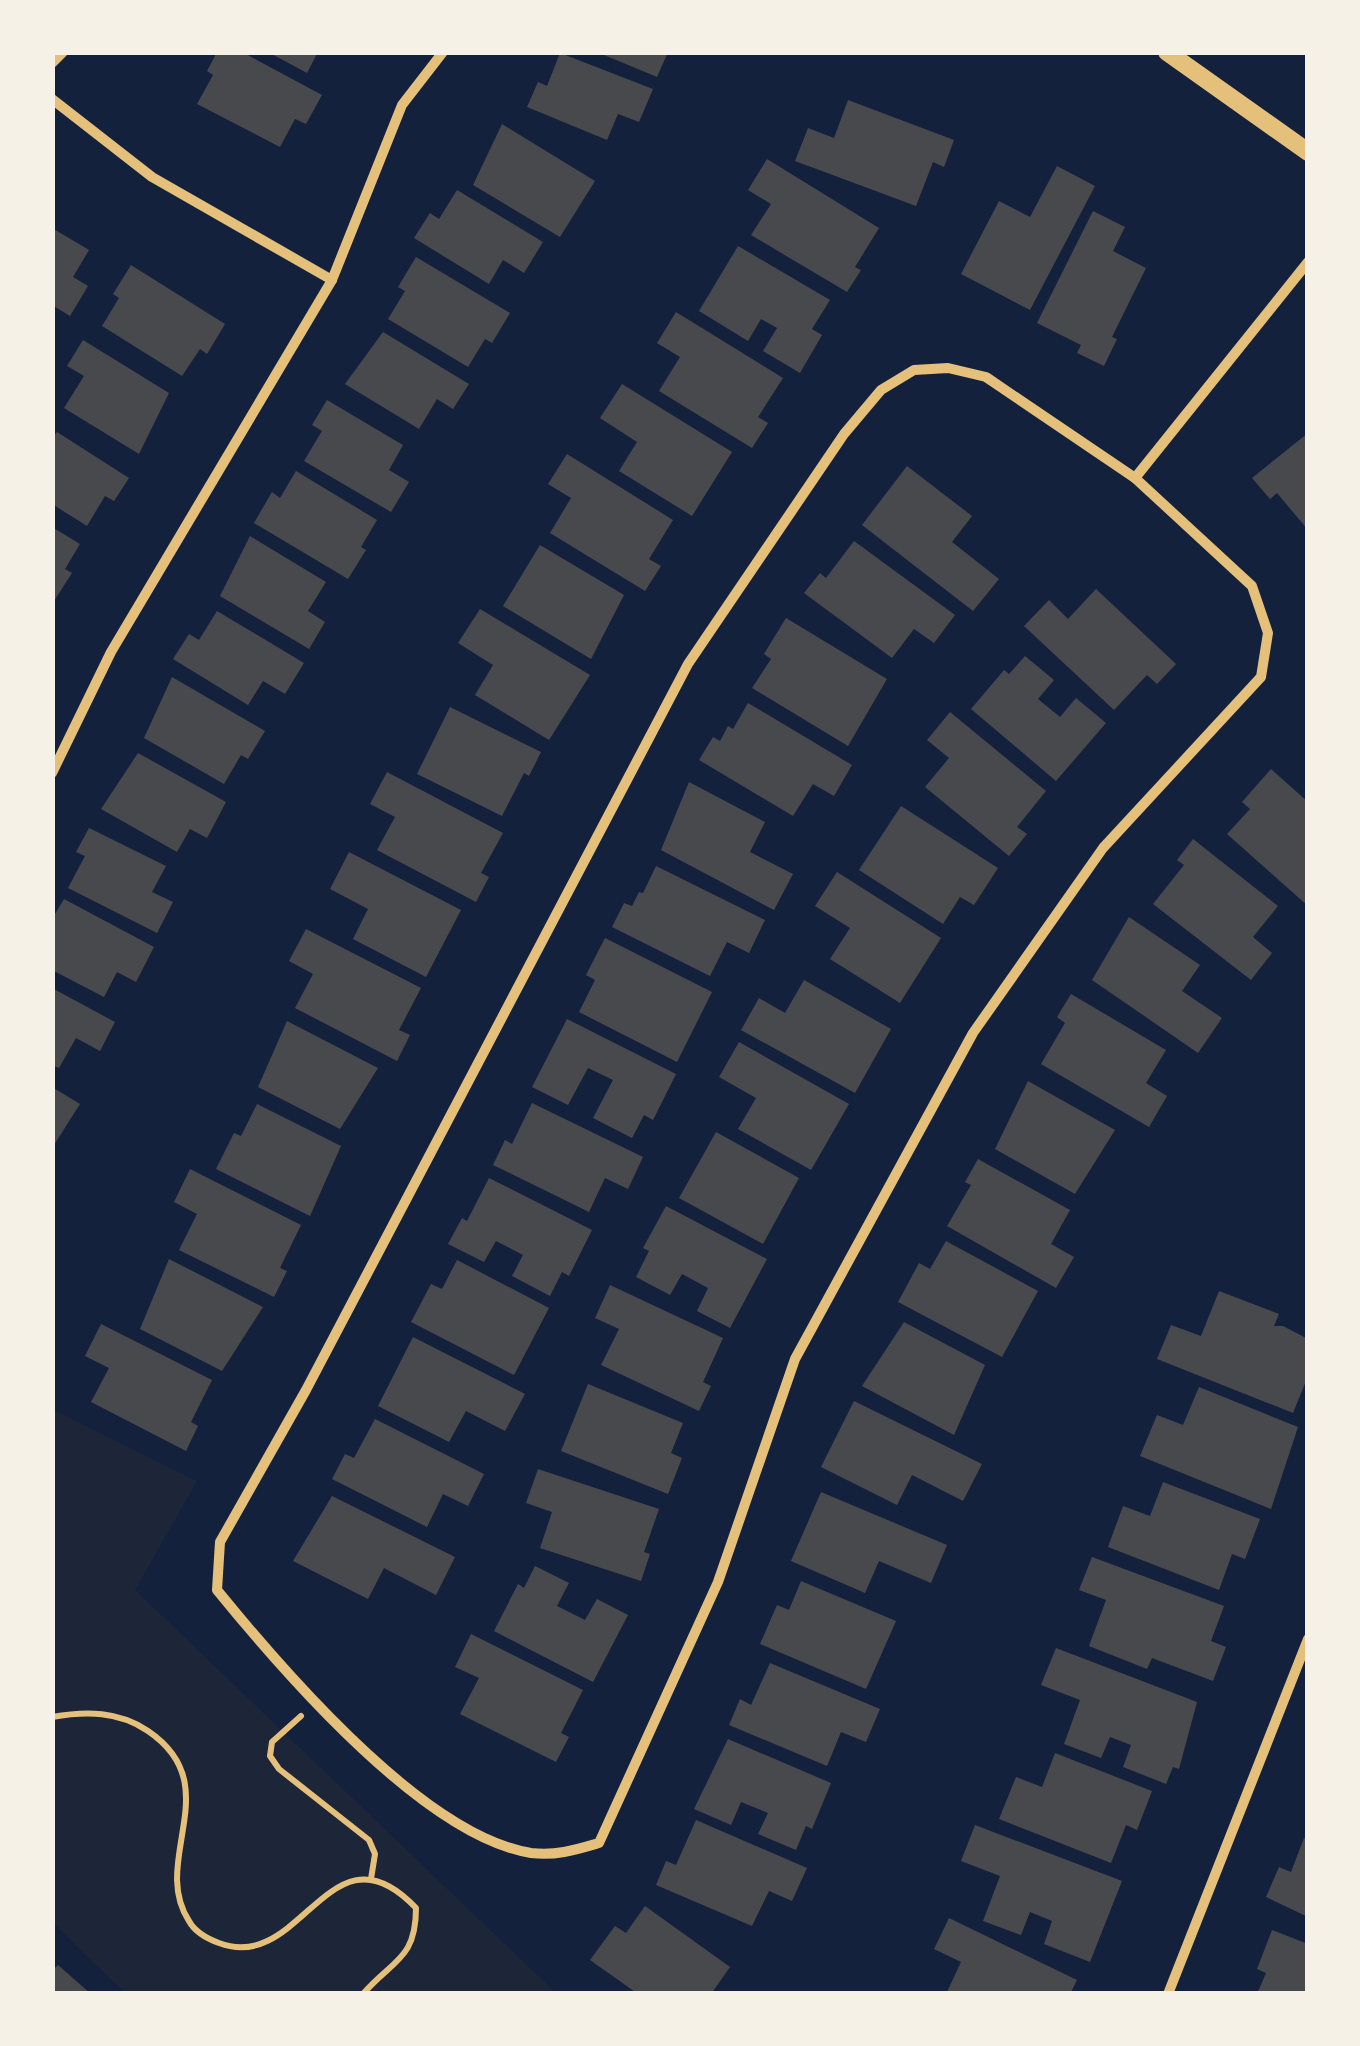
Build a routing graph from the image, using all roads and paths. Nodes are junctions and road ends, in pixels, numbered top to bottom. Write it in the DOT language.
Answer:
graph roads {
  1 [pos="63,52"];
  2 [pos="443,52"];
  3 [pos="1168,52"];
  4 [pos="52,63"];
  5 [pos="52,98"];
  6 [pos="1308,152"];
  7 [pos="1308,262"];
  8 [pos="332,280"];
  9 [pos="1134,478"];
  10 [pos="52,773"];
  11 [pos="1308,1639"];
  12 [pos="316,1701"];
  13 [pos="52,1717"];
  14 [pos="372,1879"];
  15 [pos="363,1994"];
  16 [pos="1168,1994"];
  1 -- 4 [label="street"];
  2 -- 8 [label="street"];
  3 -- 6 [label="street"];
  5 -- 8 [label="street"];
  7 -- 9 [label="street"];
  8 -- 10 [label="street"];
  9 -- 12 [label="street"];
  9 -- 12 [label="street"];
  11 -- 16 [label="street"];
  12 -- 14 [label="path"];
  13 -- 14 [label="path"];
  14 -- 15 [label="path"];
}
